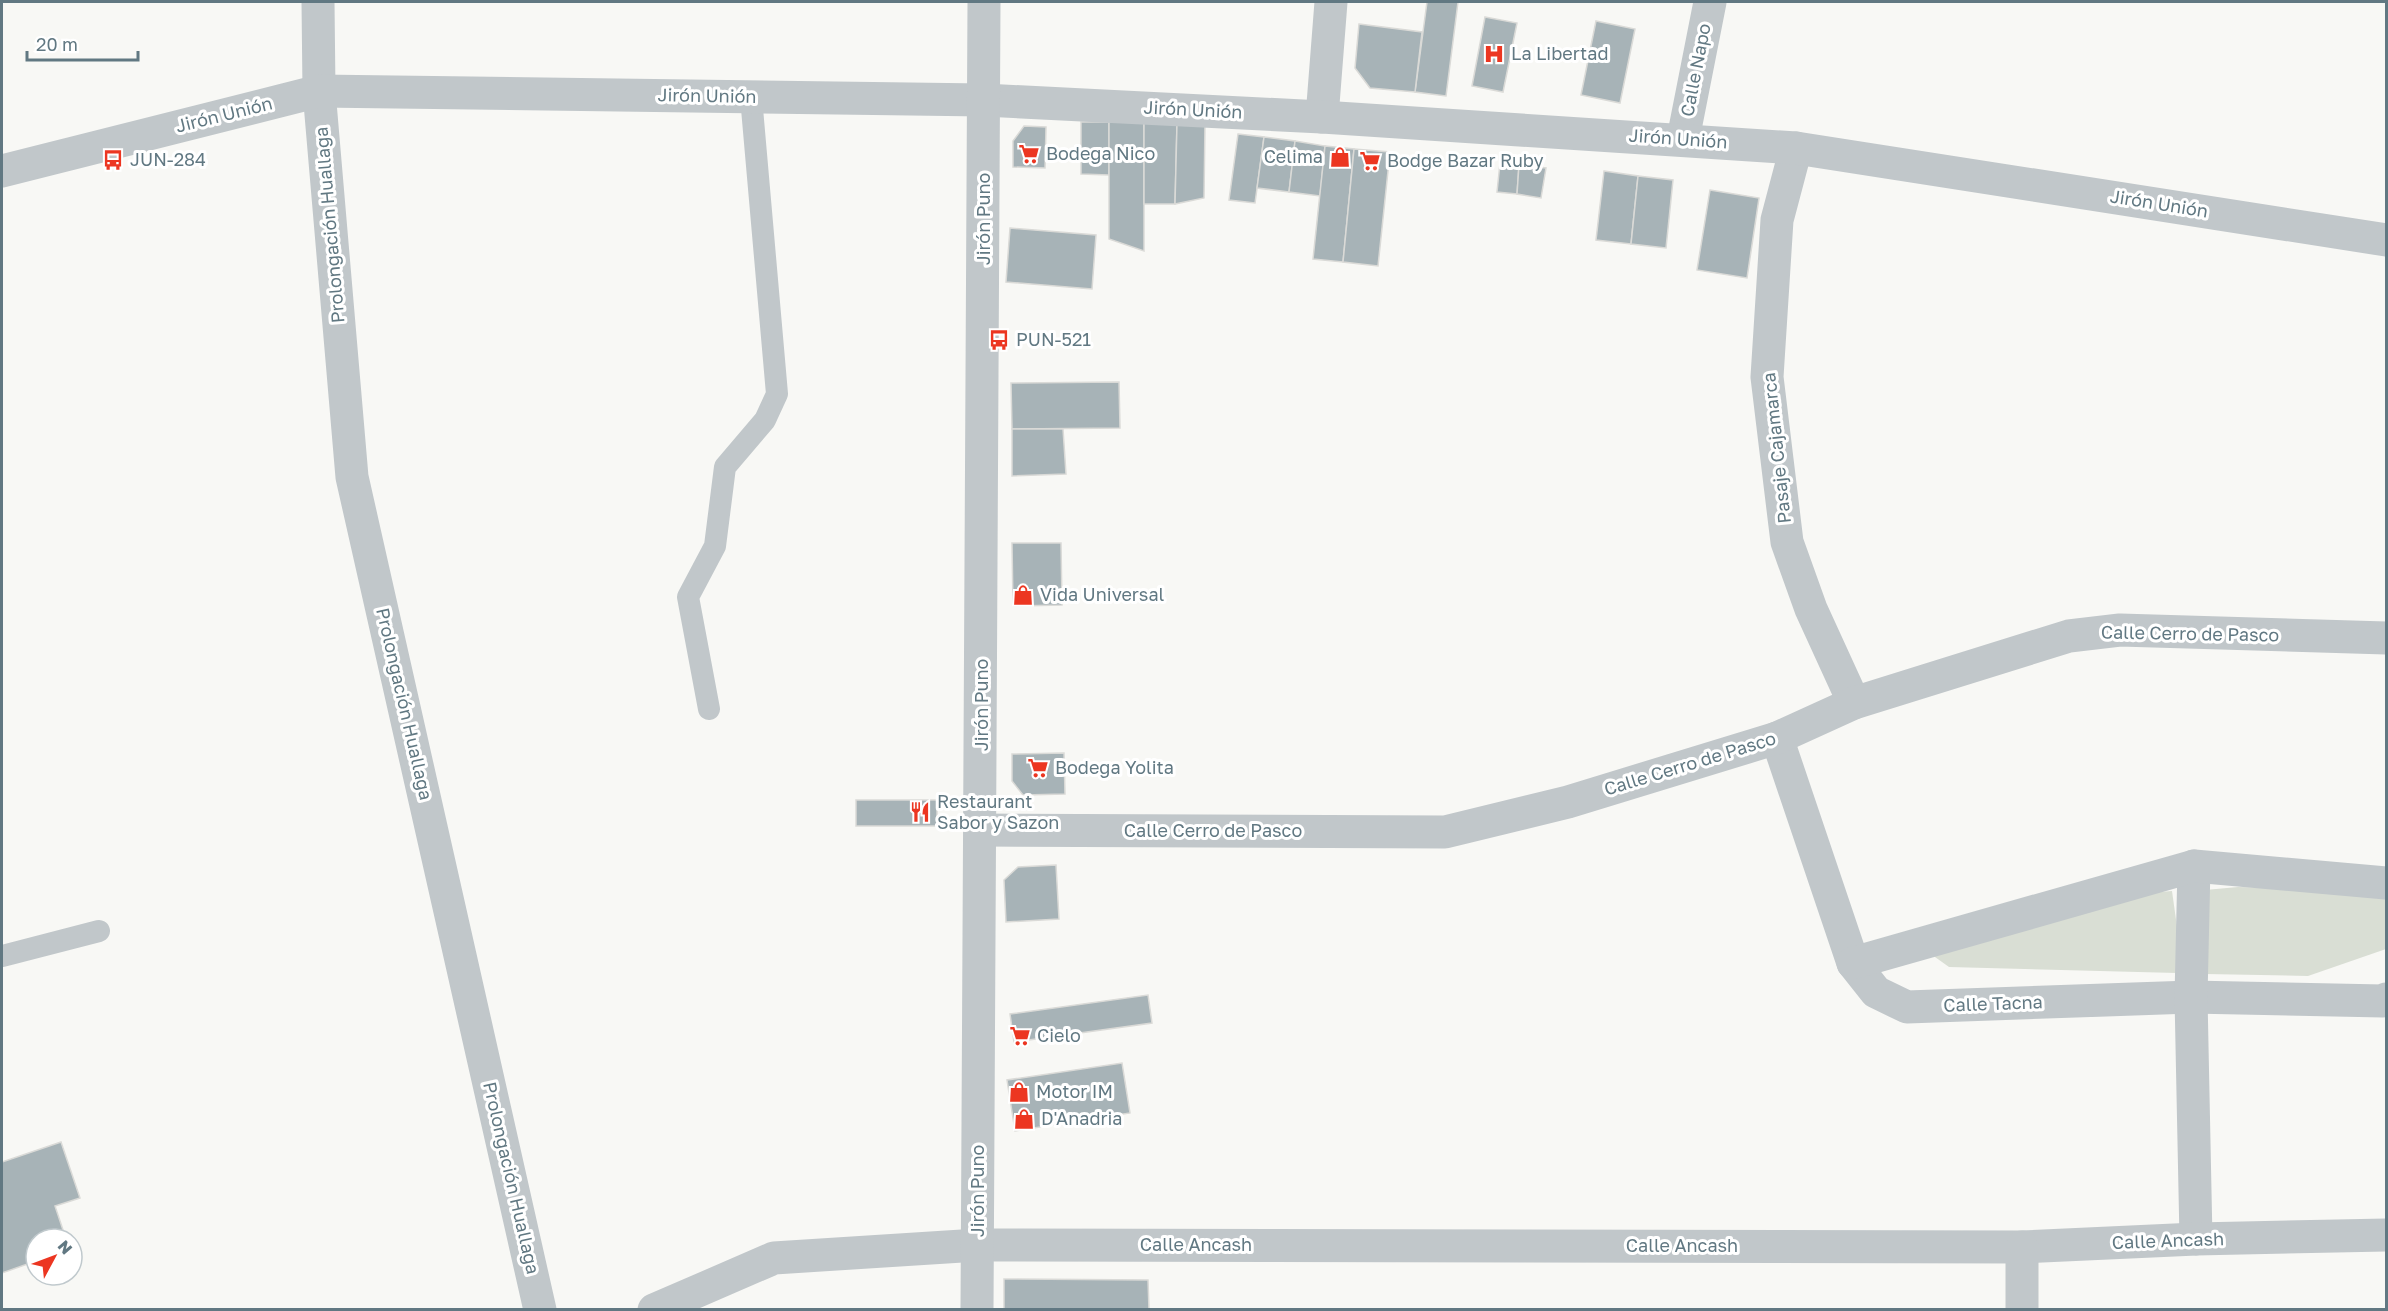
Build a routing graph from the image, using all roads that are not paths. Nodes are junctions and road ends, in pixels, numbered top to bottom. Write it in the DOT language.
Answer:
graph roads {
  1 [pos="318,2"];
  2 [pos="984,2"];
  3 [pos="1331,2"];
  4 [pos="1710,2"];
  5 [pos="319,91"];
  6 [pos="751,97"];
  7 [pos="984,100"];
  8 [pos="1322,117"];
  9 [pos="1683,139"];
  10 [pos="1796,147"];
  11 [pos="2,171"];
  12 [pos="2386,240"];
  13 [pos="2386,638"];
  14 [pos="1854,703"];
  15 [pos="709,709"];
  16 [pos="1777,738"];
  17 [pos="981,830"];
  18 [pos="2194,866"];
  19 [pos="2386,883"];
  20 [pos="99,931"];
  21 [pos="2,956"];
  22 [pos="1853,963"];
  23 [pos="2191,997"];
  24 [pos="2386,999"];
  25 [pos="2386,1235"];
  26 [pos="2196,1239"];
  27 [pos="978,1245"];
  28 [pos="2022,1247"];
  29 [pos="540,1310"];
  30 [pos="654,1310"];
  31 [pos="977,1310"];
  32 [pos="2022,1310"];
  1 -- 5 [label="street, Prolongación Huallaga"];
  2 -- 7 [label="street, Jirón Puno"];
  3 -- 8 [label="street"];
  4 -- 9 [label="street, Calle Napo"];
  5 -- 6 [label="street, Jirón Unión"];
  5 -- 11 [label="street, Jirón Unión"];
  5 -- 29 [label="street, Prolongación Huallaga"];
  6 -- 7 [label="street, Jirón Unión"];
  6 -- 15 [label="lane"];
  7 -- 8 [label="street, Jirón Unión"];
  7 -- 17 [label="street, Jirón Puno"];
  8 -- 9 [label="street, Jirón Unión"];
  9 -- 10 [label="street, Jirón Unión"];
  10 -- 12 [label="street, Jirón Unión"];
  10 -- 14 [label="street, Pasaje Cajamarca"];
  13 -- 14 [label="street, Calle Cerro de Pasco"];
  14 -- 16 [label="street, Calle Cerro de Pasco"];
  16 -- 17 [label="street, Calle Cerro de Pasco"];
  16 -- 22 [label="street, Calle Tacna"];
  17 -- 27 [label="street, Jirón Puno"];
  18 -- 19 [label="street"];
  18 -- 22 [label="street"];
  18 -- 23 [label="street"];
  20 -- 21 [label="lane"];
  22 -- 23 [label="street, Calle Tacna"];
  23 -- 24 [label="street, Calle Tacna"];
  23 -- 26 [label="street"];
  25 -- 26 [label="street, Calle Ancash"];
  26 -- 28 [label="street, Calle Ancash"];
  27 -- 28 [label="street, Calle Ancash"];
  27 -- 30 [label="street, Calle Ancash"];
  27 -- 31 [label="street, Jirón Puno"];
  28 -- 32 [label="street"];
}
